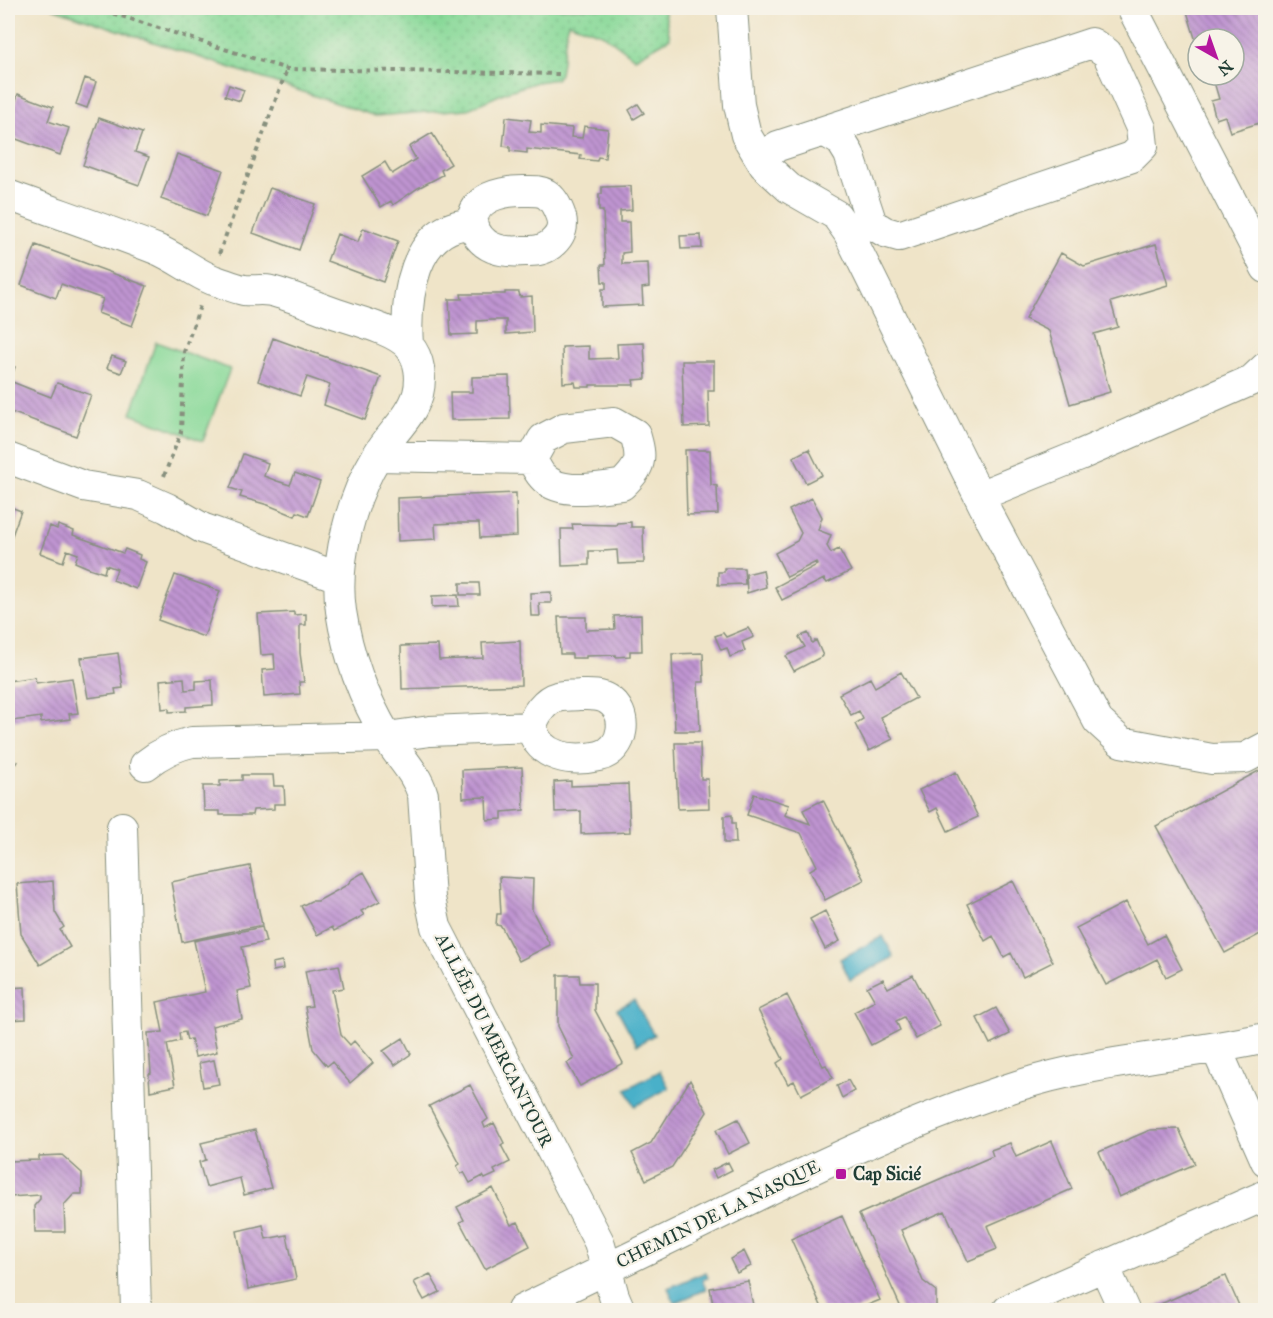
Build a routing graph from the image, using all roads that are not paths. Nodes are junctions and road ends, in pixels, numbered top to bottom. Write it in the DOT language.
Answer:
graph roads {
  1 [pos="732,8"];
  2 [pos="1132,8"];
  3 [pos="824,131"];
  4 [pos="760,158"];
  5 [pos="8,195"];
  6 [pos="472,224"];
  7 [pos="1257,232"];
  8 [pos="1266,268"];
  9 [pos="408,345"];
  10 [pos="1266,367"];
  11 [pos="377,456"];
  12 [pos="8,458"];
  13 [pos="532,459"];
  14 [pos="979,496"];
  15 [pos="338,577"];
  16 [pos="532,727"];
  17 [pos="387,737"];
  18 [pos="1266,747"];
  19 [pos="145,765"];
  20 [pos="122,827"];
  21 [pos="1266,1038"];
  22 [pos="1216,1048"];
  23 [pos="1266,1161"];
  24 [pos="1266,1195"];
  25 [pos="1104,1266"];
  26 [pos="607,1269"];
  27 [pos="136,1311"];
  28 [pos="522,1311"];
  29 [pos="620,1311"];
  30 [pos="1008,1311"];
  31 [pos="1124,1311"];
  1 -- 4 [label="street"];
  2 -- 7 [label="street"];
  3 -- 3 [label="street"];
  3 -- 4 [label="street"];
  4 -- 14 [label="street"];
  5 -- 9 [label="street"];
  6 -- 9 [label="street, ALLÉE DU MERCANTOUR"];
  7 -- 8 [label="street"];
  9 -- 11 [label="street, ALLÉE DU MERCANTOUR"];
  10 -- 14 [label="street"];
  11 -- 13 [label="street"];
  11 -- 15 [label="street, ALLÉE DU MERCANTOUR"];
  12 -- 15 [label="street"];
  14 -- 18 [label="street"];
  15 -- 17 [label="street, ALLÉE DU MERCANTOUR"];
  16 -- 17 [label="street"];
  17 -- 19 [label="street"];
  17 -- 26 [label="street, ALLÉE DU MERCANTOUR"];
  20 -- 27 [label="street"];
  21 -- 22 [label="street, CHEMIN DE LA NASQUE"];
  22 -- 23 [label="street"];
  22 -- 26 [label="street, CHEMIN DE LA NASQUE"];
  24 -- 25 [label="street"];
  25 -- 30 [label="street"];
  25 -- 31 [label="street"];
  26 -- 28 [label="street, CHEMIN DE LA NASQUE"];
  26 -- 29 [label="street, ALLÉE DU MERCANTOUR"];
}
